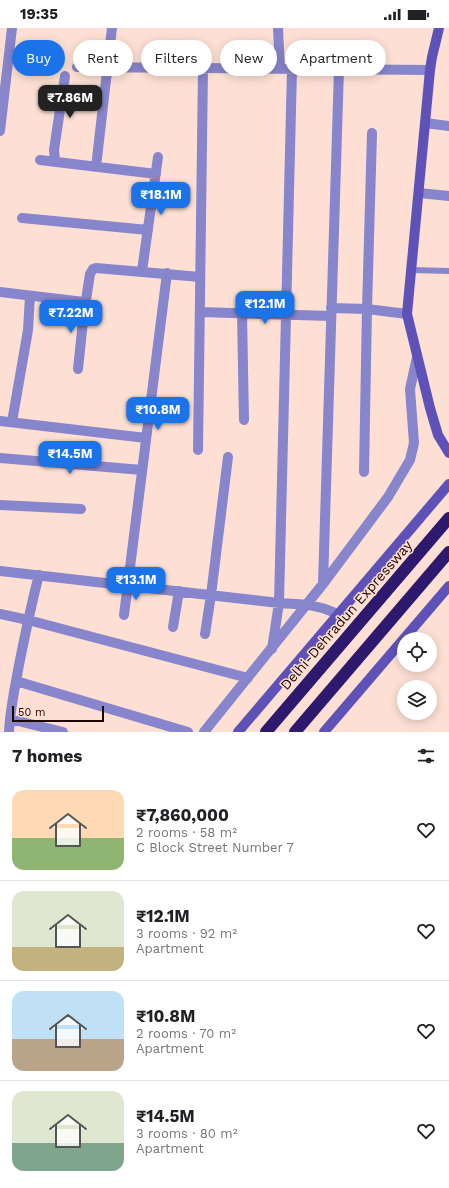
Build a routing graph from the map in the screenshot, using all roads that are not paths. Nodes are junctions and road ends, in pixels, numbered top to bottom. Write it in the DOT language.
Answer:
graph roads {
  1 [pos="12,28"];
  2 [pos="112,28"];
  3 [pos="278,28"];
  4 [pos="440,28"];
  5 [pos="111,40"];
  6 [pos="4,65"];
  7 [pos="212,68"];
  8 [pos="280,69"];
  9 [pos="285,69"];
  10 [pos="386,70"];
  11 [pos="430,70"];
  12 [pos="65,76"];
  13 [pos="108,76"];
  14 [pos="203,76"];
  15 [pos="292,76"];
  16 [pos="339,76"];
  17 [pos="425,123"];
  18 [pos="449,126"];
  19 [pos="0,131"];
  20 [pos="372,133"];
  21 [pos="158,157"];
  22 [pos="40,160"];
  23 [pos="55,162"];
  24 [pos="96,167"];
  25 [pos="156,174"];
  26 [pos="419,193"];
  27 [pos="449,196"];
  28 [pos="22,218"];
  29 [pos="148,230"];
  30 [pos="412,270"];
  31 [pos="142,271"];
  32 [pos="449,271"];
  33 [pos="167,273"];
  34 [pos="200,277"];
  35 [pos="0,292"];
  36 [pos="30,296"];
  37 [pos="85,302"];
  38 [pos="367,309"];
  39 [pos="200,312"];
  40 [pos="331,312"];
  41 [pos="242,313"];
  42 [pos="286,314"];
  43 [pos="407,314"];
  44 [pos="418,357"];
  45 [pos="78,369"];
  46 [pos="244,420"];
  47 [pos="0,421"];
  48 [pos="12,422"];
  49 [pos="146,438"];
  50 [pos="198,450"];
  51 [pos="449,453"];
  52 [pos="228,457"];
  53 [pos="0,458"];
  54 [pos="142,470"];
  55 [pos="364,472"];
  56 [pos="449,484"];
  57 [pos="0,505"];
  58 [pos="81,510"];
  59 [pos="449,518"];
  60 [pos="449,552"];
  61 [pos="0,571"];
  62 [pos="39,576"];
  63 [pos="323,584"];
  64 [pos="127,585"];
  65 [pos="449,586"];
  66 [pos="179,591"];
  67 [pos="211,595"];
  68 [pos="280,602"];
  69 [pos="310,604"];
  70 [pos="0,614"];
  71 [pos="338,614"];
  72 [pos="124,615"];
  73 [pos="28,620"];
  74 [pos="173,627"];
  75 [pos="205,634"];
  76 [pos="272,649"];
  77 [pos="248,678"];
  78 [pos="16,681"];
  79 [pos="10,719"];
  80 [pos="52,730"];
  81 [pos="9,732"];
  82 [pos="63,732"];
  83 [pos="188,732"];
  84 [pos="204,732"];
  85 [pos="238,732"];
  86 [pos="266,732"];
  87 [pos="295,732"];
  88 [pos="324,732"];
  1 -- 6 [label="street"];
  2 -- 5 [label="street"];
  3 -- 8 [label="street"];
  4 -- 11 [label="street"];
  6 -- 19 [label="street"];
  7 -- 8 [label="street"];
  8 -- 9 [label="street"];
  10 -- 11 [label="street"];
  11 -- 17 [label="street"];
  12 -- 23 [label="street"];
  13 -- 24 [label="street"];
  14 -- 34 [label="street"];
  15 -- 42 [label="street"];
  16 -- 40 [label="street"];
  17 -- 18 [label="street"];
  17 -- 26 [label="street"];
  20 -- 38 [label="street"];
  21 -- 25 [label="street"];
  22 -- 23 [label="street"];
  23 -- 24 [label="street"];
  24 -- 25 [label="street"];
  25 -- 29 [label="street"];
  26 -- 27 [label="street"];
  26 -- 30 [label="street"];
  28 -- 29 [label="street"];
  29 -- 31 [label="street"];
  30 -- 32 [label="lane"];
  30 -- 43 [label="street"];
  31 -- 33 [label="street"];
  31 -- 37 [label="street"];
  33 -- 34 [label="street"];
  33 -- 49 [label="street"];
  34 -- 39 [label="street"];
  35 -- 36 [label="street"];
  36 -- 37 [label="street"];
  36 -- 48 [label="street"];
  37 -- 45 [label="street"];
  38 -- 40 [label="street"];
  38 -- 43 [label="street"];
  38 -- 55 [label="street"];
  39 -- 41 [label="street"];
  39 -- 50 [label="street"];
  40 -- 42 [label="street"];
  40 -- 63 [label="street"];
  41 -- 42 [label="street"];
  41 -- 46 [label="street"];
  42 -- 68 [label="street"];
  43 -- 44 [label="street"];
  44 -- 51 [label="street"];
  44 -- 63 [label="street"];
  47 -- 48 [label="street"];
  48 -- 49 [label="street"];
  49 -- 54 [label="street"];
  52 -- 67 [label="street"];
  53 -- 54 [label="street"];
  54 -- 64 [label="street"];
  56 -- 71 [label="street"];
  57 -- 58 [label="street"];
  59 -- 86 [label="highway, Delhi-Dehradun Expressway"];
  60 -- 87 [label="highway"];
  61 -- 62 [label="street"];
  62 -- 64 [label="street"];
  62 -- 73 [label="street"];
  63 -- 69 [label="street"];
  64 -- 66 [label="street"];
  64 -- 72 [label="street"];
  65 -- 88 [label="street"];
  66 -- 67 [label="street"];
  66 -- 74 [label="street"];
  67 -- 68 [label="street"];
  67 -- 75 [label="street"];
  68 -- 69 [label="street"];
  68 -- 76 [label="street"];
  69 -- 71 [label="street"];
  69 -- 76 [label="street"];
  70 -- 73 [label="street"];
  71 -- 85 [label="street"];
  73 -- 77 [label="street"];
  73 -- 78 [label="street"];
  76 -- 77 [label="street"];
  77 -- 84 [label="street"];
  78 -- 79 [label="street"];
  78 -- 83 [label="street"];
  79 -- 80 [label="street"];
  79 -- 81 [label="street"];
  80 -- 82 [label="street"];
}
